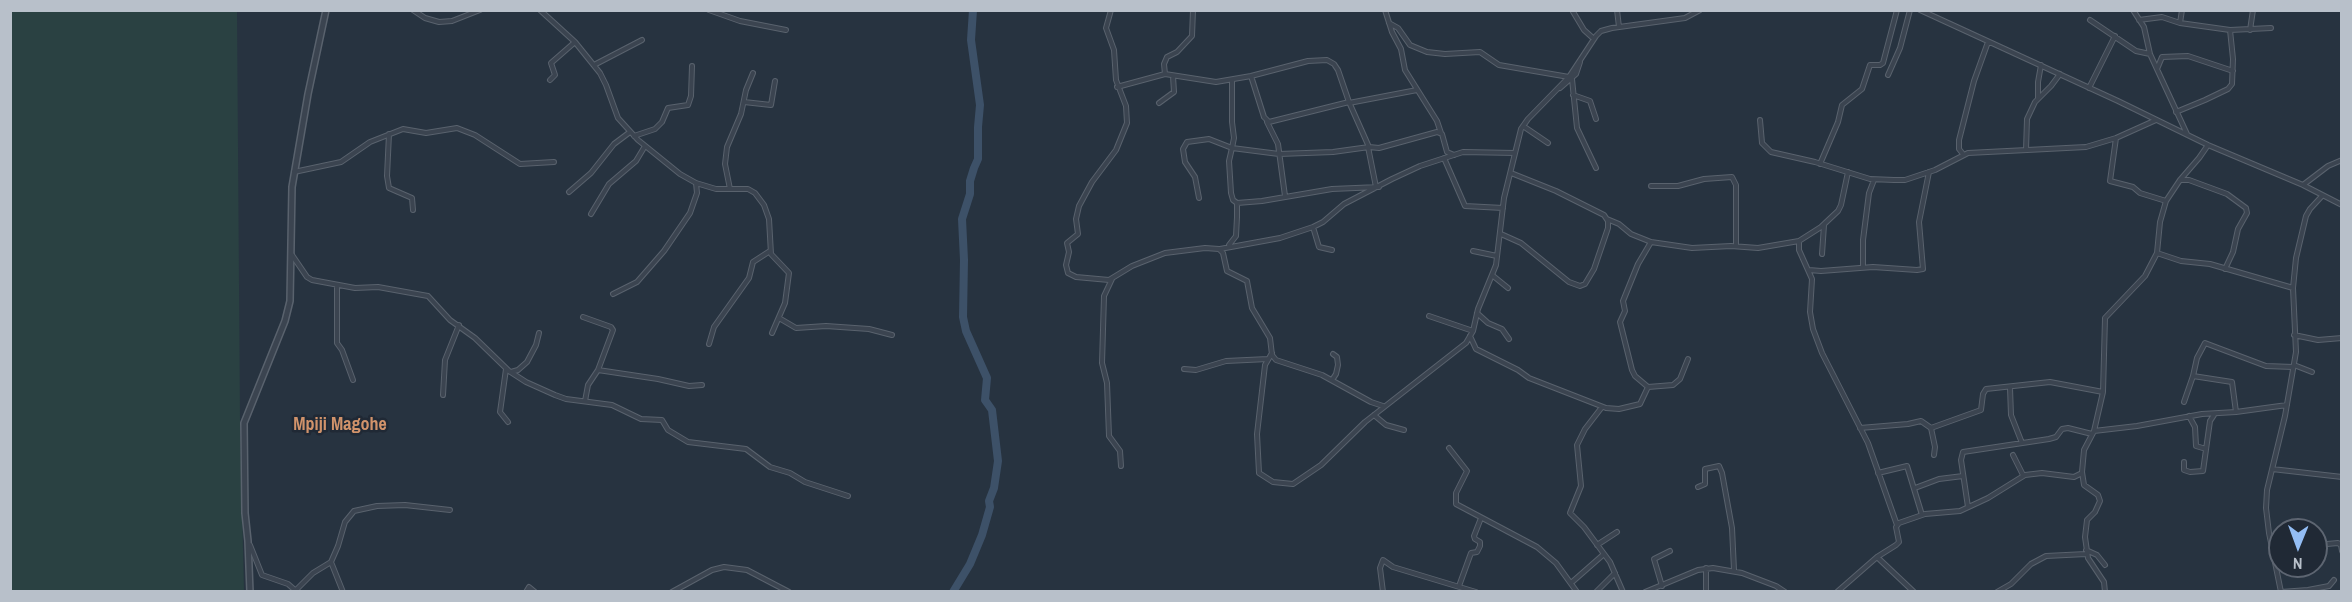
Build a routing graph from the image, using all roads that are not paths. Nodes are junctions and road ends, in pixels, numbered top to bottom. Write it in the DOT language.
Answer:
graph roads {
  1 [pos="326,10"];
  2 [pos="413,10"];
  3 [pos="480,10"];
  4 [pos="540,10"];
  5 [pos="709,10"];
  6 [pos="1111,10"];
  7 [pos="1193,10"];
  8 [pos="1385,10"];
  9 [pos="1572,10"];
  10 [pos="1617,10"];
  11 [pos="1700,10"];
  12 [pos="1896,10"];
  13 [pos="1911,10"];
  14 [pos="1920,10"];
  15 [pos="2133,10"];
  16 [pos="2181,10"];
  17 [pos="2253,10"];
  18 [pos="2090,20"];
  19 [pos="2139,20"];
  20 [pos="1389,23"];
  21 [pos="2180,23"];
  22 [pos="1619,27"];
  23 [pos="2271,28"];
  24 [pos="786,30"];
  25 [pos="2230,30"];
  26 [pos="2250,30"];
  27 [pos="2115,36"];
  28 [pos="1594,39"];
  29 [pos="642,40"];
  30 [pos="575,42"];
  31 [pos="1988,42"];
  32 [pos="2150,54"];
  33 [pos="594,65"];
  34 [pos="692,66"];
  35 [pos="2041,66"];
  36 [pos="2157,69"];
  37 [pos="2233,71"];
  38 [pos="753,73"];
  39 [pos="1165,74"];
  40 [pos="2060,74"];
  41 [pos="1888,75"];
  42 [pos="1173,76"];
  43 [pos="1251,76"];
  44 [pos="1570,78"];
  45 [pos="1232,80"];
  46 [pos="550,81"];
  47 [pos="775,81"];
  48 [pos="1117,87"];
  49 [pos="2089,88"];
  50 [pos="1418,90"];
  51 [pos="1573,95"];
  52 [pos="2038,99"];
  53 [pos="744,102"];
  54 [pos="1349,103"];
  55 [pos="1158,104"];
  56 [pos="2176,112"];
  57 [pos="1596,119"];
  58 [pos="1760,120"];
  59 [pos="2156,120"];
  60 [pos="1267,121"];
  61 [pos="1523,126"];
  62 [pos="630,132"];
  63 [pos="389,134"];
  64 [pos="1442,134"];
  65 [pos="2188,135"];
  66 [pos="634,136"];
  67 [pos="2116,138"];
  68 [pos="1548,143"];
  69 [pos="2208,145"];
  70 [pos="645,146"];
  71 [pos="1369,147"];
  72 [pos="1232,148"];
  73 [pos="2026,150"];
  74 [pos="1515,153"];
  75 [pos="1279,154"];
  76 [pos="1963,154"];
  77 [pos="1454,155"];
  78 [pos="1444,158"];
  79 [pos="2342,160"];
  80 [pos="554,162"];
  81 [pos="1820,164"];
  82 [pos="1596,168"];
  83 [pos="294,172"];
  84 [pos="1848,172"];
  85 [pos="1929,172"];
  86 [pos="1511,173"];
  87 [pos="1874,180"];
  88 [pos="2180,180"];
  89 [pos="696,183"];
  90 [pos="2303,184"];
  91 [pos="1651,186"];
  92 [pos="1378,187"];
  93 [pos="730,189"];
  94 [pos="570,192"];
  95 [pos="1285,196"];
  96 [pos="2322,196"];
  97 [pos="1199,198"];
  98 [pos="2166,201"];
  99 [pos="1237,202"];
  100 [pos="2342,205"];
  101 [pos="1503,208"];
  102 [pos="413,210"];
  103 [pos="591,214"];
  104 [pos="1607,219"];
  105 [pos="1824,224"];
  106 [pos="1313,226"];
  107 [pos="1501,234"];
  108 [pos="1799,241"];
  109 [pos="1651,242"];
  110 [pos="1229,246"];
  111 [pos="1736,246"];
  112 [pos="1219,249"];
  113 [pos="1332,250"];
  114 [pos="770,251"];
  115 [pos="1473,251"];
  116 [pos="2157,253"];
  117 [pos="1822,254"];
  118 [pos="292,255"];
  119 [pos="1497,256"];
  120 [pos="1863,267"];
  121 [pos="1808,269"];
  122 [pos="2225,269"];
  123 [pos="1492,275"];
  124 [pos="1112,279"];
  125 [pos="337,285"];
  126 [pos="1508,288"];
  127 [pos="2293,288"];
  128 [pos="613,294"];
  129 [pos="1477,313"];
  130 [pos="1429,316"];
  131 [pos="583,317"];
  132 [pos="779,318"];
  133 [pos="459,325"];
  134 [pos="1473,331"];
  135 [pos="539,333"];
  136 [pos="772,333"];
  137 [pos="892,335"];
  138 [pos="2294,335"];
  139 [pos="1470,336"];
  140 [pos="2342,338"];
  141 [pos="1509,339"];
  142 [pos="709,344"];
  143 [pos="1272,353"];
  144 [pos="1333,354"];
  145 [pos="1269,359"];
  146 [pos="1688,359"];
  147 [pos="2294,366"];
  148 [pos="1184,369"];
  149 [pos="508,370"];
  150 [pos="598,370"];
  151 [pos="2312,372"];
  152 [pos="2193,376"];
  153 [pos="353,380"];
  154 [pos="1331,380"];
  155 [pos="702,385"];
  156 [pos="1648,387"];
  157 [pos="2010,388"];
  158 [pos="2103,392"];
  159 [pos="443,395"];
  160 [pos="585,401"];
  161 [pos="2184,402"];
  162 [pos="2287,405"];
  163 [pos="1385,406"];
  164 [pos="1602,407"];
  165 [pos="2236,412"];
  166 [pos="2214,414"];
  167 [pos="1374,415"];
  168 [pos="2189,416"];
  169 [pos="508,422"];
  170 [pos="1860,428"];
  171 [pos="1931,428"];
  172 [pos="1404,430"];
  173 [pos="2093,433"];
  174 [pos="2022,443"];
  175 [pos="1449,448"];
  176 [pos="2206,449"];
  177 [pos="1934,455"];
  178 [pos="2013,455"];
  179 [pos="2184,462"];
  180 [pos="1121,466"];
  181 [pos="2272,469"];
  182 [pos="2082,472"];
  183 [pos="1878,473"];
  184 [pos="2023,475"];
  185 [pos="1963,476"];
  186 [pos="2342,477"];
  187 [pos="1698,487"];
  188 [pos="1915,488"];
  189 [pos="848,496"];
  190 [pos="1968,507"];
  191 [pos="450,510"];
  192 [pos="1922,515"];
  193 [pos="1481,518"];
  194 [pos="2268,519"];
  195 [pos="1896,525"];
  196 [pos="1617,532"];
  197 [pos="249,541"];
  198 [pos="2328,544"];
  199 [pos="1597,545"];
  200 [pos="1670,551"];
  201 [pos="2342,551"];
  202 [pos="2086,552"];
  203 [pos="1604,554"];
  204 [pos="1877,557"];
  205 [pos="331,562"];
  206 [pos="2105,565"];
  207 [pos="1706,568"];
  208 [pos="1734,570"];
  209 [pos="1615,573"];
  210 [pos="2334,580"];
  211 [pos="1571,583"];
  212 [pos="1459,586"];
  213 [pos="1662,586"];
  214 [pos="250,591"];
  215 [pos="297,591"];
  216 [pos="343,591"];
  217 [pos="526,591"];
  218 [pos="535,591"];
  219 [pos="672,591"];
  220 [pos="789,591"];
  221 [pos="1383,591"];
  222 [pos="1476,591"];
  223 [pos="1577,591"];
  224 [pos="1596,591"];
  225 [pos="1623,591"];
  226 [pos="1645,591"];
  227 [pos="1706,591"];
  228 [pos="1785,591"];
  229 [pos="1837,591"];
  230 [pos="1914,591"];
  231 [pos="1997,591"];
  232 [pos="2105,591"];
  233 [pos="2281,591"];
  1 -- 83 [label="street"];
  2 -- 3 [label="street"];
  4 -- 30 [label="street"];
  5 -- 24 [label="street"];
  6 -- 48 [label="street"];
  7 -- 39 [label="street"];
  8 -- 20 [label="street"];
  9 -- 28 [label="street"];
  10 -- 22 [label="street"];
  11 -- 22 [label="street"];
  12 -- 81 [label="street"];
  13 -- 41 [label="street"];
  14 -- 31 [label="street"];
  15 -- 19 [label="street"];
  16 -- 21 [label="street"];
  17 -- 26 [label="street"];
  18 -- 27 [label="street"];
  19 -- 21 [label="street"];
  19 -- 32 [label="street"];
  20 -- 44 [label="street"];
  20 -- 50 [label="street"];
  21 -- 25 [label="street"];
  22 -- 28 [label="street"];
  23 -- 26 [label="street"];
  25 -- 26 [label="street"];
  25 -- 37 [label="street"];
  27 -- 32 [label="street"];
  27 -- 49 [label="street"];
  28 -- 44 [label="street"];
  29 -- 33 [label="street"];
  30 -- 33 [label="street"];
  30 -- 46 [label="street"];
  31 -- 35 [label="street"];
  31 -- 76 [label="street"];
  32 -- 36 [label="street"];
  33 -- 62 [label="street"];
  34 -- 66 [label="street"];
  35 -- 40 [label="street"];
  35 -- 52 [label="street"];
  36 -- 37 [label="street"];
  36 -- 56 [label="street"];
  37 -- 56 [label="street"];
  38 -- 53 [label="street"];
  39 -- 42 [label="street"];
  39 -- 48 [label="street"];
  40 -- 49 [label="street"];
  40 -- 52 [label="street"];
  42 -- 45 [label="street"];
  42 -- 55 [label="street"];
  43 -- 45 [label="street"];
  43 -- 54 [label="street"];
  43 -- 60 [label="street"];
  44 -- 51 [label="street"];
  44 -- 61 [label="street"];
  45 -- 72 [label="street"];
  47 -- 53 [label="street"];
  48 -- 124 [label="street"];
  49 -- 59 [label="street"];
  50 -- 54 [label="street"];
  50 -- 64 [label="street"];
  51 -- 57 [label="street"];
  51 -- 82 [label="street"];
  52 -- 73 [label="street"];
  53 -- 93 [label="street"];
  54 -- 60 [label="street"];
  54 -- 71 [label="street"];
  56 -- 65 [label="street"];
  58 -- 81 [label="street"];
  59 -- 65 [label="street"];
  59 -- 67 [label="street"];
  60 -- 75 [label="street"];
  61 -- 68 [label="street"];
  61 -- 74 [label="street"];
  62 -- 66 [label="street"];
  62 -- 94 [label="street"];
  63 -- 80 [label="street"];
  63 -- 83 [label="street"];
  63 -- 102 [label="street"];
  64 -- 71 [label="street"];
  64 -- 77 [label="street"];
  65 -- 69 [label="street"];
  66 -- 70 [label="street"];
  67 -- 73 [label="street"];
  67 -- 98 [label="street"];
  69 -- 88 [label="street"];
  69 -- 90 [label="street"];
  70 -- 89 [label="street"];
  70 -- 103 [label="street"];
  71 -- 75 [label="street"];
  71 -- 92 [label="street"];
  72 -- 75 [label="street"];
  72 -- 97 [label="street"];
  72 -- 99 [label="street"];
  73 -- 76 [label="street"];
  74 -- 77 [label="street"];
  74 -- 86 [label="street"];
  75 -- 95 [label="street"];
  76 -- 85 [label="street"];
  77 -- 78 [label="street"];
  78 -- 92 [label="street"];
  78 -- 101 [label="street"];
  79 -- 90 [label="street"];
  81 -- 84 [label="street"];
  83 -- 118 [label="street"];
  84 -- 87 [label="street"];
  84 -- 105 [label="street"];
  85 -- 87 [label="street"];
  85 -- 120 [label="street"];
  86 -- 101 [label="street"];
  86 -- 104 [label="street"];
  87 -- 120 [label="street"];
  88 -- 98 [label="street"];
  88 -- 122 [label="street"];
  89 -- 93 [label="street"];
  89 -- 128 [label="street"];
  90 -- 96 [label="street"];
  91 -- 111 [label="street"];
  92 -- 95 [label="street"];
  92 -- 106 [label="street"];
  93 -- 114 [label="street"];
  95 -- 99 [label="street"];
  96 -- 100 [label="street"];
  96 -- 127 [label="street"];
  98 -- 116 [label="street"];
  99 -- 110 [label="street"];
  101 -- 107 [label="street"];
  104 -- 107 [label="street"];
  104 -- 109 [label="street"];
  105 -- 108 [label="street"];
  105 -- 117 [label="street"];
  106 -- 110 [label="street"];
  106 -- 113 [label="street"];
  107 -- 119 [label="street"];
  108 -- 111 [label="street"];
  108 -- 121 [label="street"];
  109 -- 111 [label="street"];
  109 -- 156 [label="street"];
  110 -- 112 [label="street"];
  112 -- 124 [label="street"];
  112 -- 143 [label="street"];
  114 -- 132 [label="street"];
  114 -- 142 [label="street"];
  115 -- 119 [label="street"];
  116 -- 122 [label="street"];
  116 -- 158 [label="street"];
  118 -- 125 [label="street"];
  118 -- 197 [label="street"];
  119 -- 123 [label="street"];
  120 -- 121 [label="street"];
  121 -- 170 [label="street"];
  122 -- 127 [label="street"];
  123 -- 126 [label="street"];
  123 -- 129 [label="street"];
  124 -- 180 [label="street"];
  125 -- 133 [label="street"];
  125 -- 153 [label="street"];
  127 -- 138 [label="street"];
  129 -- 134 [label="street"];
  129 -- 141 [label="street"];
  130 -- 134 [label="street"];
  131 -- 150 [label="street"];
  132 -- 136 [label="street"];
  132 -- 137 [label="street"];
  133 -- 149 [label="street"];
  133 -- 159 [label="street"];
  134 -- 139 [label="street"];
  135 -- 149 [label="street"];
  138 -- 140 [label="street"];
  138 -- 147 [label="street"];
  139 -- 163 [label="street"];
  139 -- 164 [label="street"];
  143 -- 145 [label="street"];
  143 -- 154 [label="street"];
  144 -- 154 [label="street"];
  145 -- 148 [label="street"];
  145 -- 167 [label="street"];
  146 -- 156 [label="street"];
  147 -- 151 [label="street"];
  147 -- 152 [label="street"];
  147 -- 162 [label="street"];
  149 -- 160 [label="street"];
  149 -- 169 [label="street"];
  150 -- 155 [label="street"];
  150 -- 160 [label="street"];
  152 -- 161 [label="street"];
  152 -- 165 [label="street"];
  154 -- 163 [label="street"];
  156 -- 164 [label="street"];
  157 -- 158 [label="street"];
  157 -- 171 [label="street"];
  157 -- 174 [label="street"];
  158 -- 173 [label="street"];
  160 -- 189 [label="street"];
  162 -- 165 [label="street"];
  162 -- 181 [label="street"];
  163 -- 167 [label="street"];
  164 -- 199 [label="street"];
  165 -- 166 [label="street"];
  166 -- 168 [label="street"];
  166 -- 176 [label="street"];
  167 -- 172 [label="street"];
  168 -- 173 [label="street"];
  168 -- 176 [label="street"];
  170 -- 171 [label="street"];
  170 -- 183 [label="street"];
  171 -- 177 [label="street"];
  173 -- 174 [label="street"];
  173 -- 182 [label="street"];
  174 -- 185 [label="street"];
  175 -- 193 [label="street"];
  176 -- 179 [label="street"];
  178 -- 184 [label="street"];
  181 -- 186 [label="street"];
  181 -- 194 [label="street"];
  182 -- 184 [label="street"];
  182 -- 202 [label="street"];
  183 -- 188 [label="street"];
  183 -- 195 [label="street"];
  184 -- 190 [label="street"];
  185 -- 188 [label="street"];
  185 -- 190 [label="street"];
  187 -- 208 [label="street"];
  188 -- 192 [label="street"];
  190 -- 192 [label="street"];
  191 -- 205 [label="street"];
  192 -- 195 [label="street"];
  193 -- 211 [label="street"];
  193 -- 212 [label="street"];
  195 -- 204 [label="street"];
  196 -- 199 [label="street"];
  197 -- 214 [label="street"];
  197 -- 215 [label="street"];
  198 -- 201 [label="street"];
  199 -- 203 [label="street"];
  200 -- 213 [label="street"];
  202 -- 206 [label="street"];
  202 -- 231 [label="street"];
  202 -- 232 [label="street"];
  203 -- 209 [label="street"];
  203 -- 211 [label="street"];
  204 -- 229 [label="street"];
  204 -- 230 [label="street"];
  205 -- 215 [label="street"];
  205 -- 216 [label="street"];
  207 -- 208 [label="street"];
  207 -- 213 [label="street"];
  207 -- 227 [label="street"];
  208 -- 228 [label="street"];
  209 -- 224 [label="street"];
  209 -- 225 [label="street"];
  210 -- 233 [label="street"];
  211 -- 223 [label="street"];
  212 -- 221 [label="street"];
  212 -- 222 [label="street"];
  213 -- 226 [label="street"];
  217 -- 218 [label="street"];
  219 -- 220 [label="street"];
}
